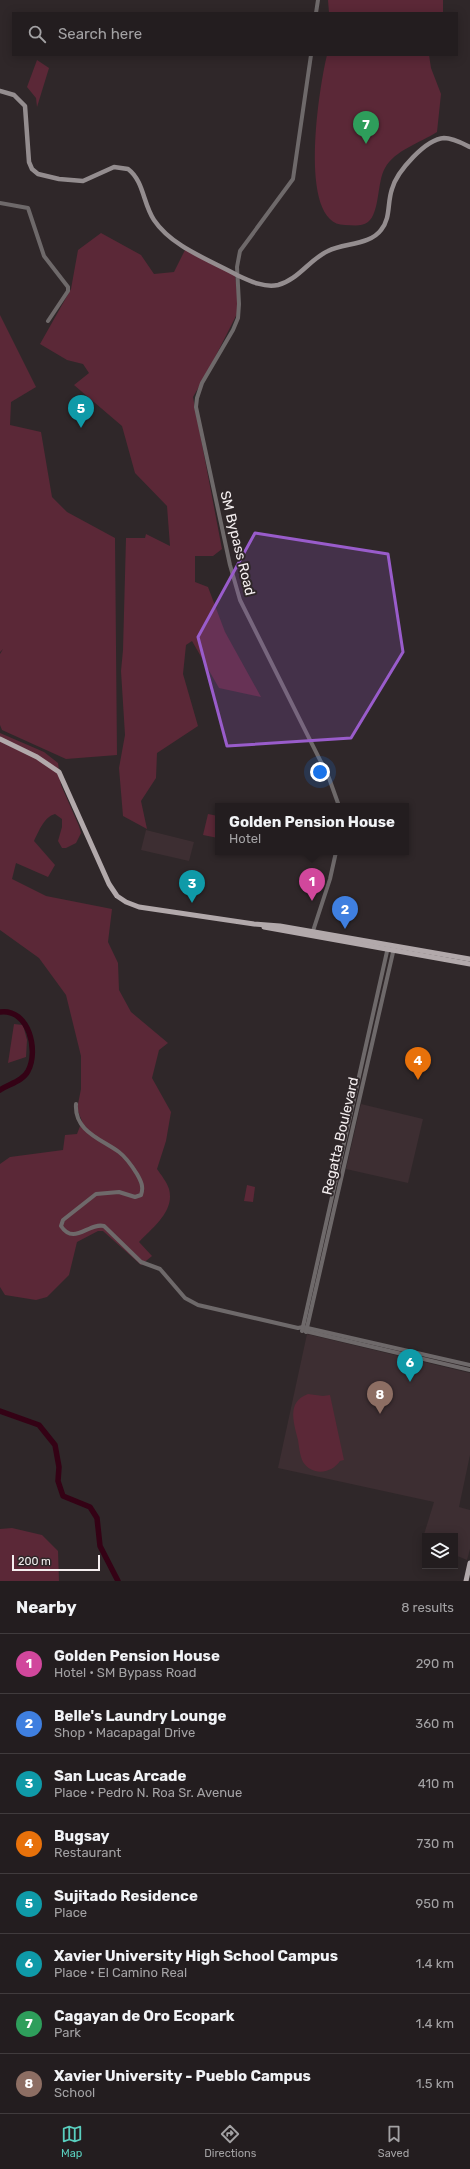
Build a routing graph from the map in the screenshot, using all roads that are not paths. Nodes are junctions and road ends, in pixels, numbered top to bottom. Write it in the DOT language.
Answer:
graph roads {
  1 [pos="318,0"];
  2 [pos="316,12"];
  3 [pos="311,56"];
  4 [pos="0,91"];
  5 [pos="470,147"];
  6 [pos="0,203"];
  7 [pos="237,275"];
  8 [pos="48,321"];
  9 [pos="0,739"];
  10 [pos="338,803"];
  11 [pos="335,855"];
  12 [pos="312,934"];
  13 [pos="391,948"];
  14 [pos="470,959"];
  15 [pos="470,964"];
  16 [pos="76,1104"];
  17 [pos="303,1329"];
  18 [pos="470,1365"];
  19 [pos="470,1370"];
  20 [pos="470,1563"];
  21 [pos="466,1581"];
  1 -- 2 [label="street"];
  3 -- 7 [label="street, SM Bypass Road"];
  4 -- 7 [label="main road"];
  5 -- 7 [label="main road"];
  6 -- 8 [label="street"];
  7 -- 10 [label="street, SM Bypass Road"];
  9 -- 12 [label="main road"];
  11 -- 12 [label="street"];
  12 -- 13 [label="main road"];
  13 -- 14 [label="main road"];
  13 -- 15 [label="main road"];
  13 -- 17 [label="street, Regatta Boulevard"];
  16 -- 17 [label="street"];
  17 -- 18 [label="street"];
  17 -- 19 [label="street"];
  20 -- 21 [label="main road"];
}
